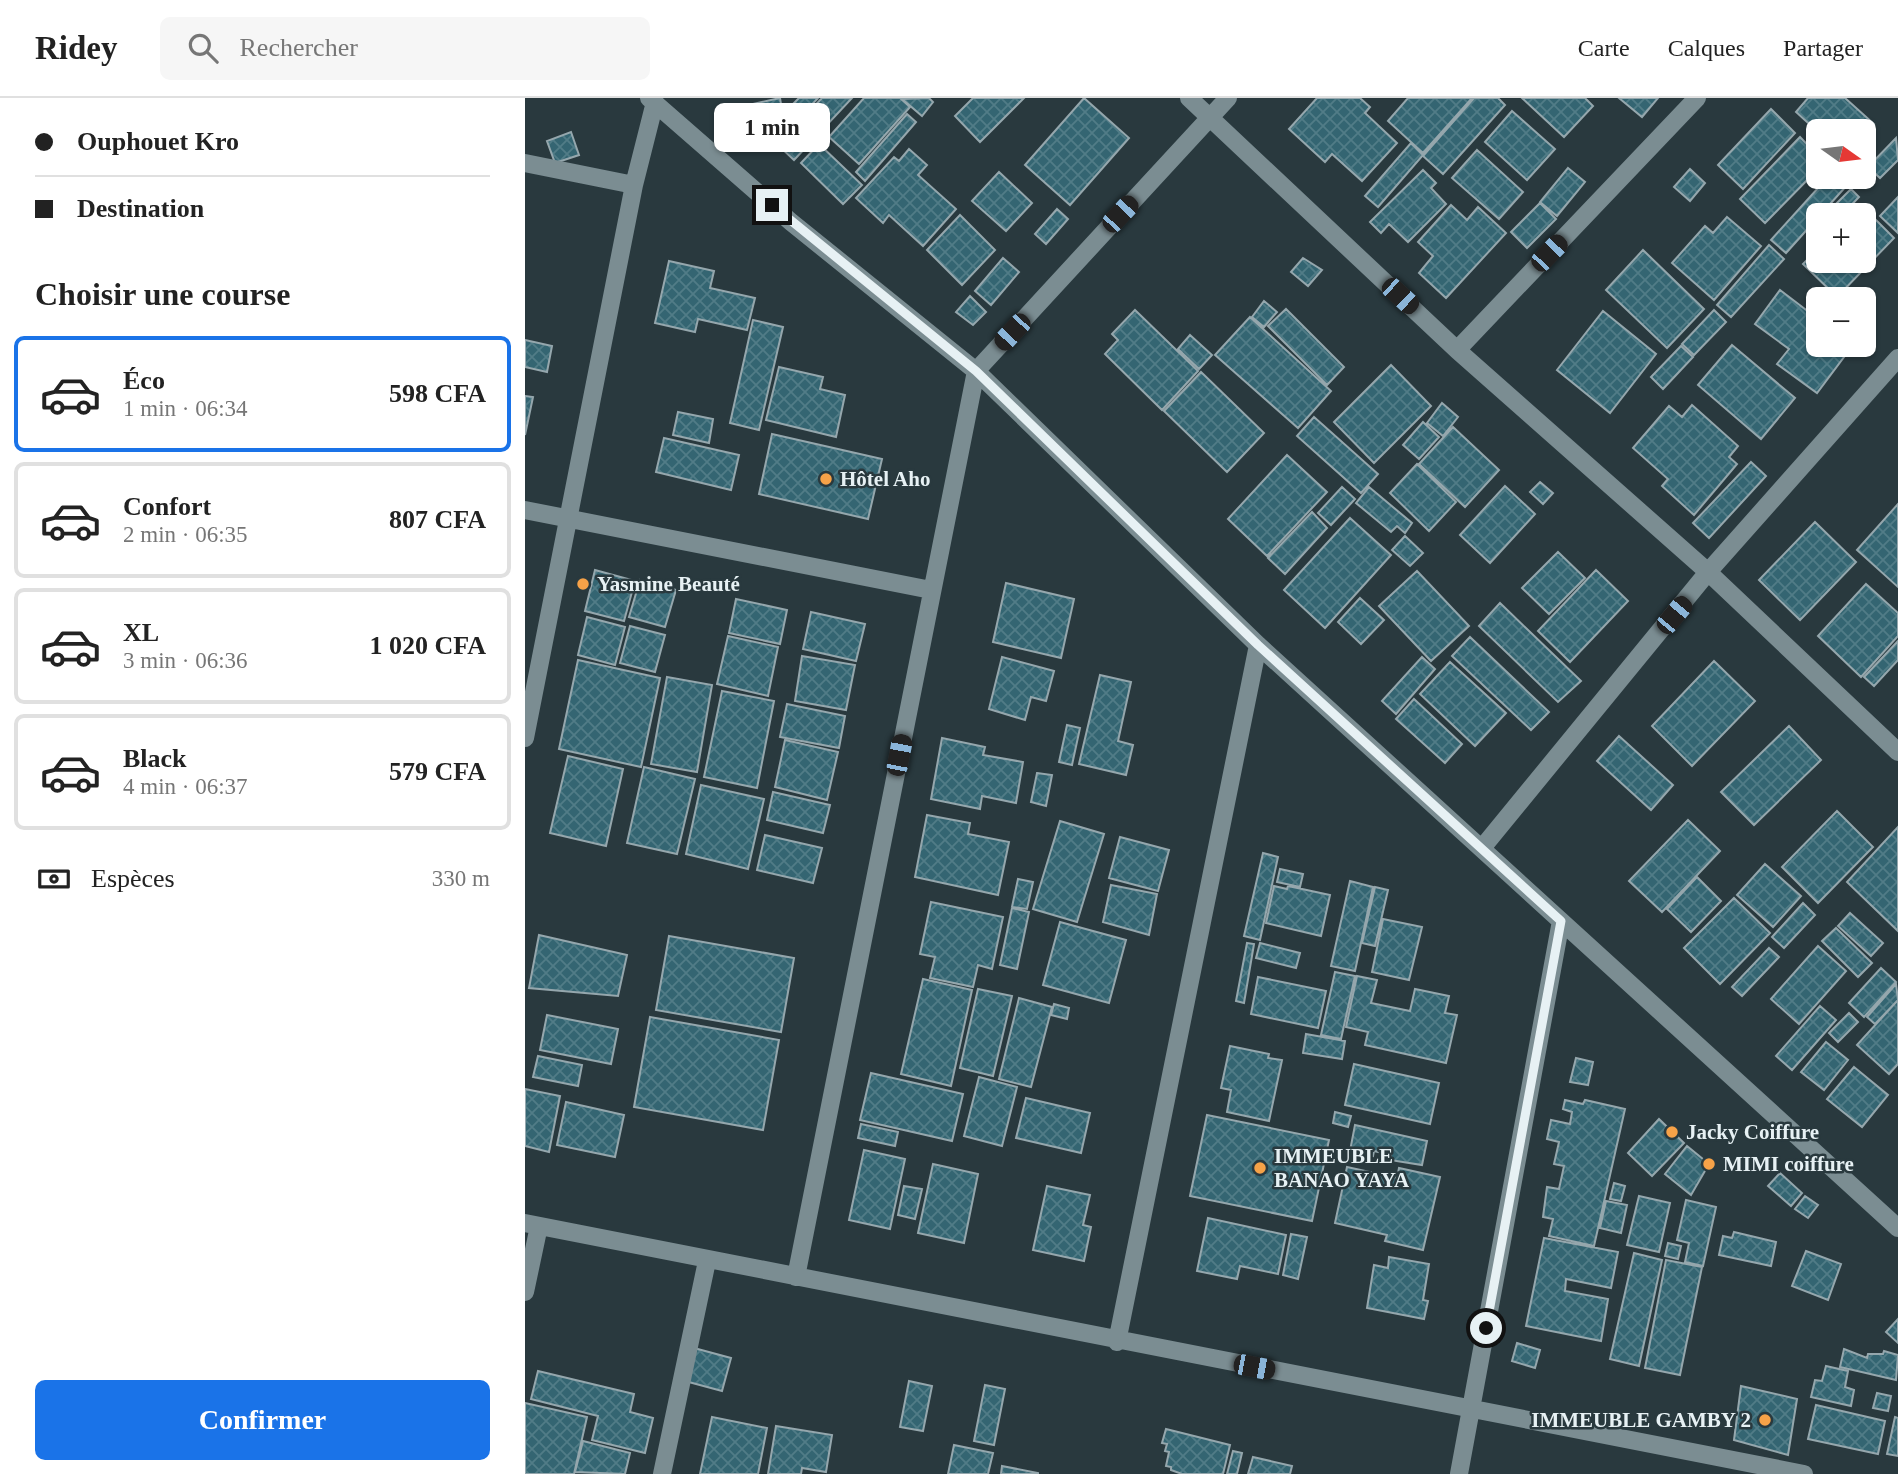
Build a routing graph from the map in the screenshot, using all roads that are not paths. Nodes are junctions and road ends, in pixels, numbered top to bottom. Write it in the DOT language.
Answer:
graph roads {
  1 [pos="1189,98"];
  2 [pos="1228,98"];
  3 [pos="1697,98"];
  4 [pos="652,100"];
  5 [pos="1210,116"];
  6 [pos="525,163"];
  7 [pos="634,185"];
  8 [pos="1457,350"];
  9 [pos="1898,358"];
  10 [pos="976,371"];
  11 [pos="525,510"];
  12 [pos="568,519"];
  13 [pos="1709,572"];
  14 [pos="931,590"];
  15 [pos="1258,645"];
  16 [pos="525,738"];
  17 [pos="1898,752"];
  18 [pos="1482,848"];
  19 [pos="1561,921"];
  20 [pos="532,1225"];
  21 [pos="1898,1228"];
  22 [pos="707,1261"];
  23 [pos="796,1277"];
  24 [pos="525,1292"];
  25 [pos="1117,1342"];
  26 [pos="1472,1409"];
  27 [pos="662,1474"];
  28 [pos="1459,1474"];
  29 [pos="1802,1474"];
  1 -- 5 [label="street"];
  2 -- 5 [label="street"];
  3 -- 8 [label="street"];
  4 -- 7 [label="street"];
  4 -- 10 [label="street"];
  5 -- 8 [label="street"];
  5 -- 10 [label="street"];
  6 -- 7 [label="street"];
  7 -- 12 [label="street"];
  8 -- 13 [label="street"];
  9 -- 13 [label="street"];
  10 -- 14 [label="street"];
  10 -- 15 [label="street"];
  11 -- 12 [label="street"];
  12 -- 14 [label="street"];
  12 -- 16 [label="street"];
  13 -- 17 [label="street"];
  13 -- 18 [label="street"];
  14 -- 23 [label="street"];
  15 -- 18 [label="street"];
  15 -- 25 [label="street"];
  18 -- 19 [label="street"];
  19 -- 21 [label="street"];
  19 -- 26 [label="street"];
  20 -- 22 [label="street"];
  20 -- 24 [label="street"];
  22 -- 23 [label="street"];
  22 -- 27 [label="street"];
  23 -- 25 [label="street"];
  25 -- 26 [label="street"];
  26 -- 28 [label="street"];
  26 -- 29 [label="street"];
}
